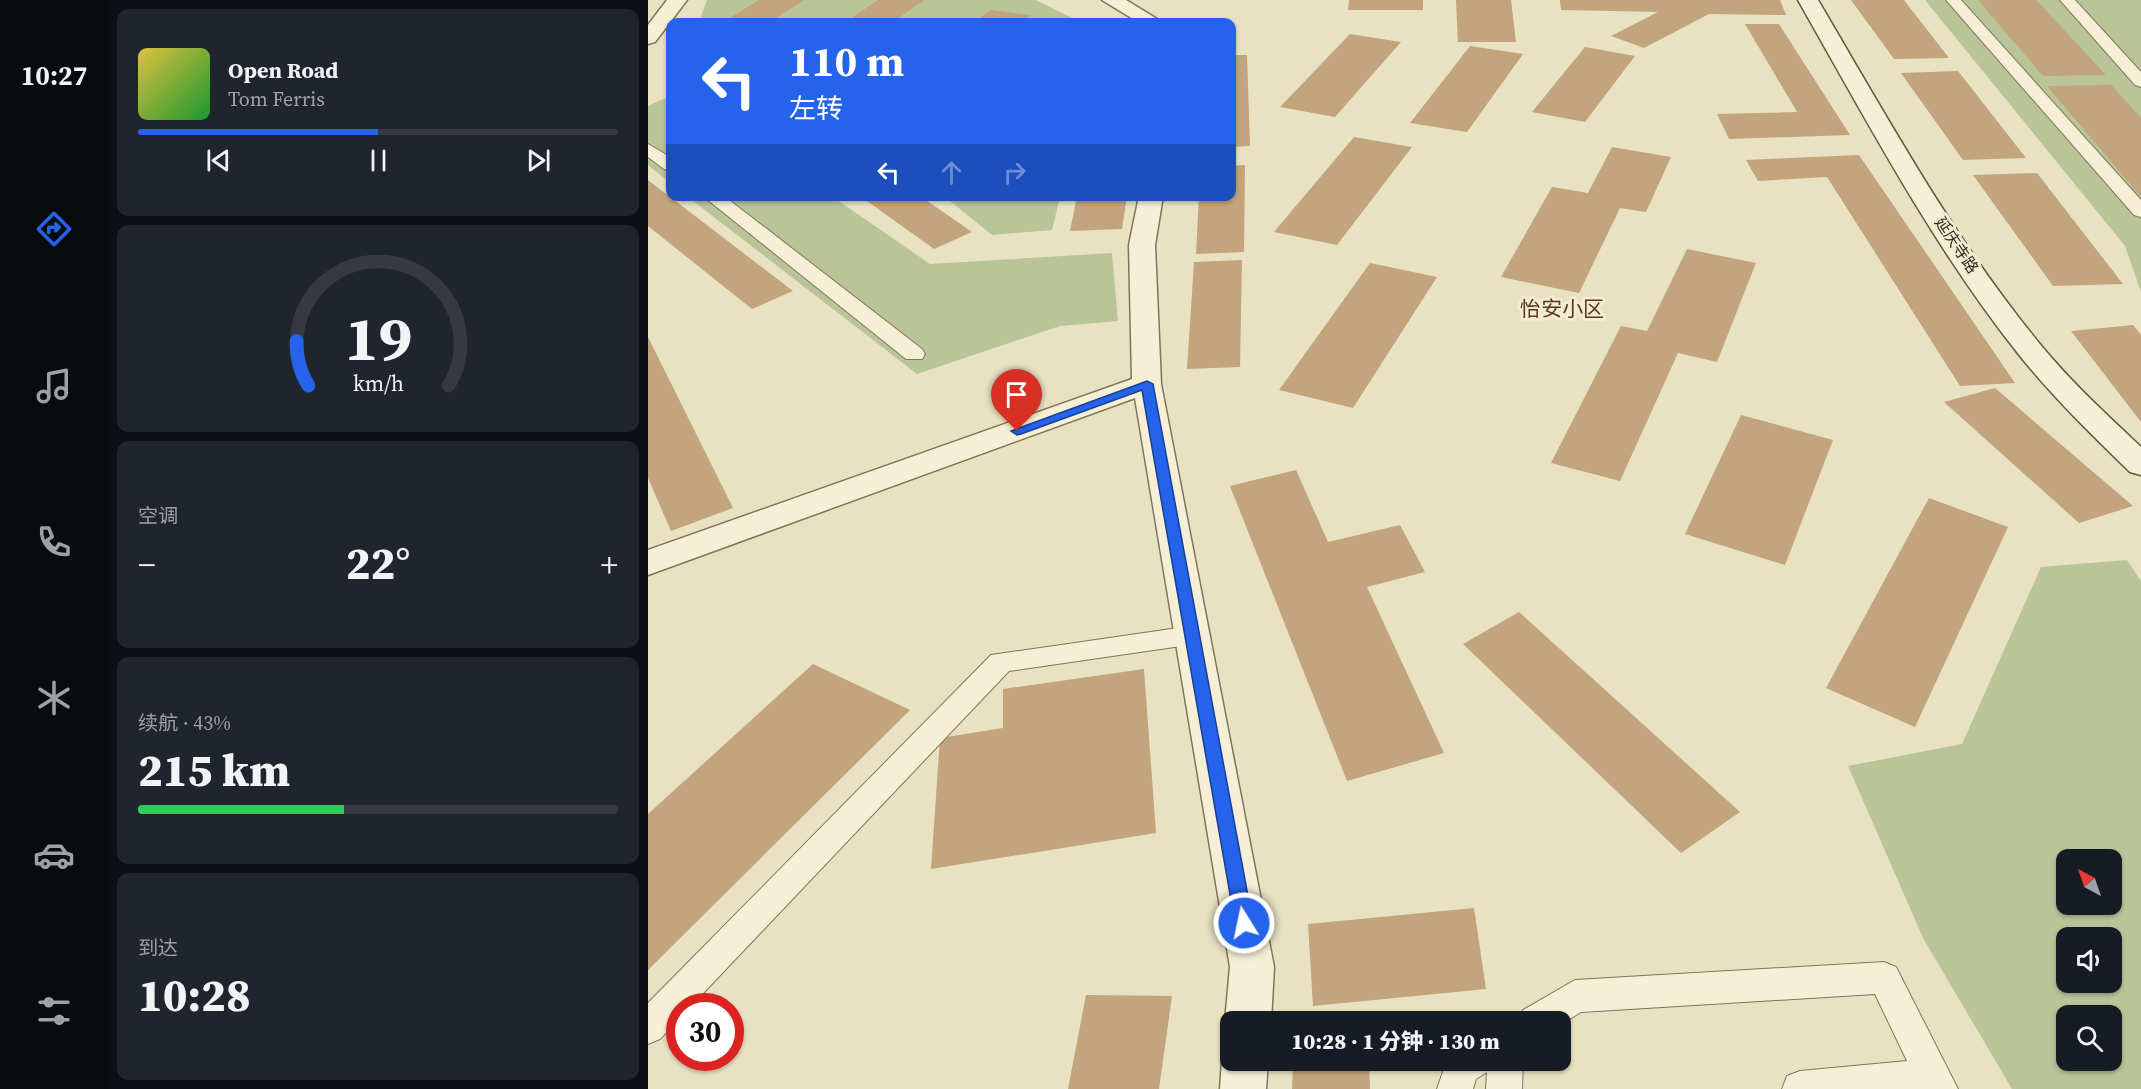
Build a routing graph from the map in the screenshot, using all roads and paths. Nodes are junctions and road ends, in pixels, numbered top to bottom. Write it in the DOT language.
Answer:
graph roads {
  1 [pos="677,0"];
  2 [pos="1112,0"];
  3 [pos="1808,0"];
  4 [pos="1953,0"];
  5 [pos="2067,0"];
  6 [pos="1145,18"];
  7 [pos="648,38"];
  8 [pos="2135,69"];
  9 [pos="2141,82"];
  10 [pos="648,148"];
  11 [pos="666,162"];
  12 [pos="718,201"];
  13 [pos="1150,201"];
  14 [pos="2141,211"];
  15 [pos="914,354"];
  16 [pos="1147,384"];
  17 [pos="2141,465"];
  18 [pos="648,563"];
  19 [pos="1192,636"];
  20 [pos="1249,1011"];
  21 [pos="1552,1011"];
  22 [pos="648,1027"];
  23 [pos="1244,1071"];
  24 [pos="1461,1071"];
  25 [pos="1505,1071"];
  26 [pos="1937,1083"];
  27 [pos="1851,1086"];
  28 [pos="1243,1089"];
  29 [pos="1455,1089"];
  30 [pos="1504,1089"];
  31 [pos="1800,1089"];
  1 -- 7 [label="street"];
  2 -- 6 [label="street"];
  3 -- 17 [label="street, 延庆寺路"];
  4 -- 14 [label="lane"];
  5 -- 8 [label="lane"];
  8 -- 9 [label="lane"];
  10 -- 11 [label="lane"];
  12 -- 15 [label="lane"];
  13 -- 16 [label="street"];
  16 -- 18 [label="street"];
  16 -- 19 [label="street"];
  19 -- 20 [label="street"];
  19 -- 22 [label="lane"];
  21 -- 26 [label="lane"];
  23 -- 28 [label="street"];
  24 -- 29 [label="lane"];
  25 -- 30 [label="lane"];
  26 -- 27 [label="lane"];
  27 -- 31 [label="lane"];
}
